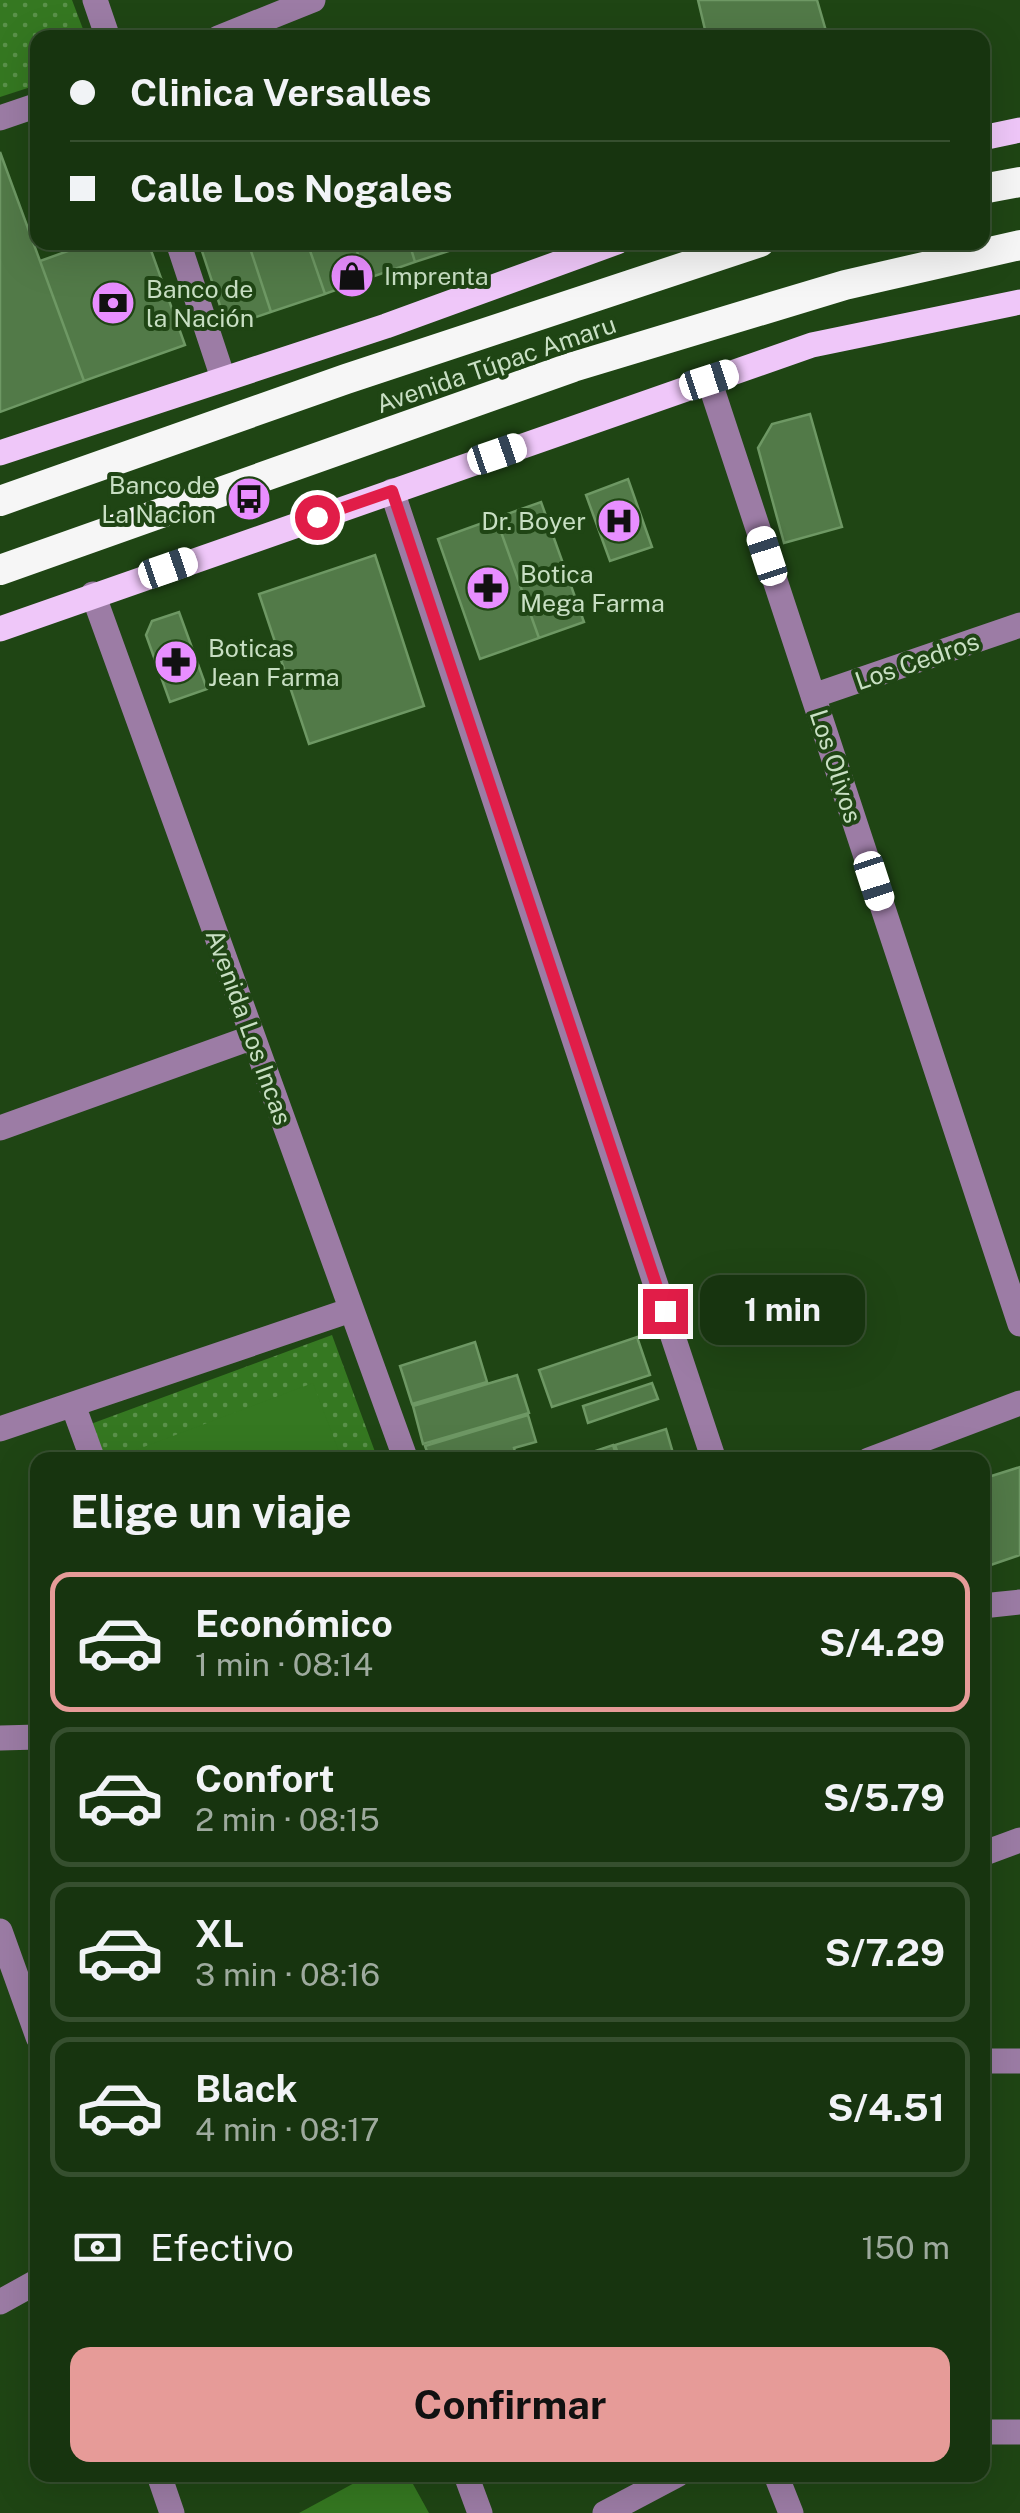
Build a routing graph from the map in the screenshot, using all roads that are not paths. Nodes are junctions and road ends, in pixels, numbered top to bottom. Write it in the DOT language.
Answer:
graph roads {
  1 [pos="95,0"];
  2 [pos="313,0"];
  3 [pos="105,30"];
  4 [pos="238,30"];
  5 [pos="30,107"];
  6 [pos="0,118"];
  7 [pos="1020,130"];
  8 [pos="990,136"];
  9 [pos="1020,182"];
  10 [pos="990,188"];
  11 [pos="1020,245"];
  12 [pos="181,250"];
  13 [pos="594,250"];
  14 [pos="736,250"];
  15 [pos="1020,302"];
  16 [pos="223,378"];
  17 [pos="709,380"];
  18 [pos="0,454"];
  19 [pos="392,491"];
  20 [pos="0,501"];
  21 [pos="0,570"];
  22 [pos="93,594"];
  23 [pos="1020,625"];
  24 [pos="0,629"];
  25 [pos="813,696"];
  26 [pos="253,1037"];
  27 [pos="0,1128"];
  28 [pos="352,1310"];
  29 [pos="1020,1324"];
  30 [pos="1020,1403"];
  31 [pos="72,1405"];
  32 [pos="0,1429"];
  33 [pos="90,1452"];
  34 [pos="403,1452"];
  35 [pos="711,1452"];
  36 [pos="890,1452"];
  37 [pos="1020,1602"];
  38 [pos="990,1605"];
  39 [pos="30,1737"];
  40 [pos="0,1738"];
  41 [pos="1020,1840"];
  42 [pos="990,1851"];
  43 [pos="0,1931"];
  44 [pos="30,2015"];
  45 [pos="990,2061"];
  46 [pos="1020,2062"];
  47 [pos="30,2285"];
  48 [pos="0,2302"];
  49 [pos="990,2432"];
  50 [pos="1020,2432"];
  51 [pos="162,2482"];
  52 [pos="469,2482"];
  53 [pos="664,2482"];
  54 [pos="779,2482"];
  55 [pos="172,2513"];
  56 [pos="480,2513"];
  57 [pos="605,2513"];
  58 [pos="790,2513"];
  1 -- 3 [label="street"];
  2 -- 4 [label="street"];
  5 -- 6 [label="street"];
  7 -- 8 [label="main road"];
  9 -- 10 [label="highway"];
  11 -- 21 [label="highway, Avenida Túpac Amaru"];
  12 -- 16 [label="street"];
  13 -- 16 [label="main road"];
  14 -- 20 [label="highway, Avenida Túpac Amaru"];
  15 -- 17 [label="main road"];
  16 -- 18 [label="main road"];
  17 -- 19 [label="main road"];
  17 -- 25 [label="street, Los Olivos"];
  19 -- 22 [label="main road"];
  19 -- 35 [label="street"];
  22 -- 24 [label="main road"];
  22 -- 26 [label="street, Avenida Los Incas"];
  23 -- 25 [label="street, Los Cedros"];
  25 -- 29 [label="street, Los Olivos"];
  26 -- 27 [label="street"];
  26 -- 28 [label="street, Avenida Los Incas"];
  28 -- 31 [label="street"];
  28 -- 34 [label="street, Avenida Los Incas"];
  30 -- 36 [label="street"];
  31 -- 32 [label="street"];
  31 -- 33 [label="street"];
  37 -- 38 [label="street"];
  39 -- 40 [label="street"];
  41 -- 42 [label="street"];
  43 -- 44 [label="street"];
  45 -- 46 [label="street"];
  47 -- 48 [label="street"];
  49 -- 50 [label="street"];
  51 -- 55 [label="street"];
  52 -- 56 [label="street"];
  53 -- 57 [label="street"];
  54 -- 58 [label="street"];
}
